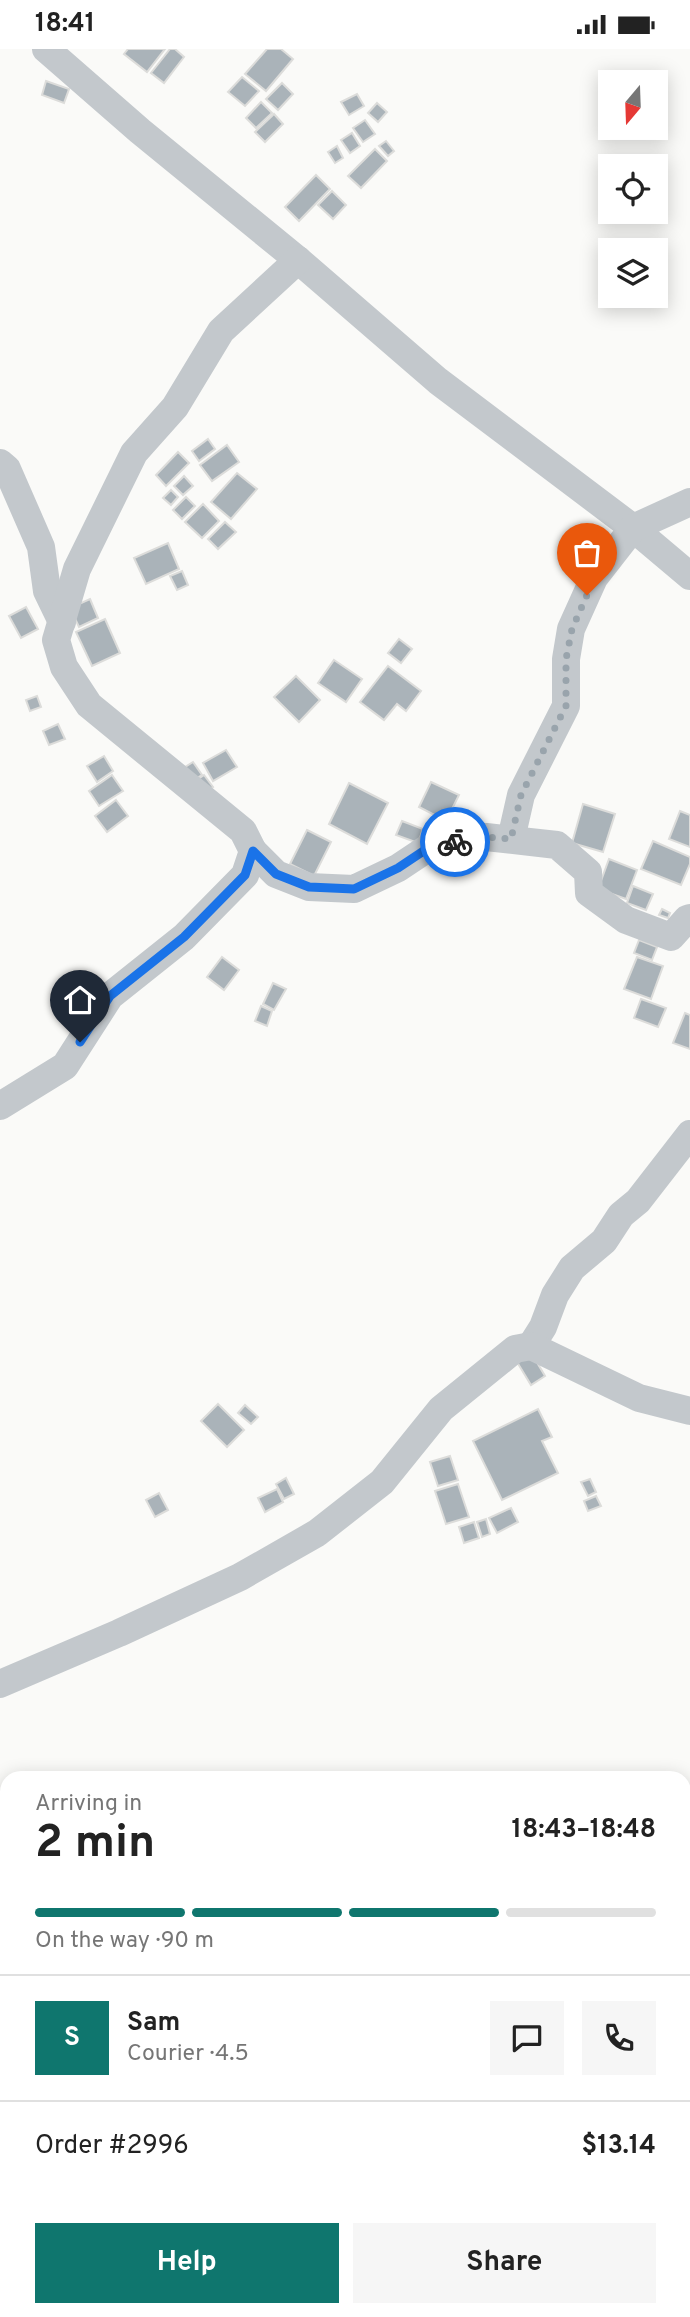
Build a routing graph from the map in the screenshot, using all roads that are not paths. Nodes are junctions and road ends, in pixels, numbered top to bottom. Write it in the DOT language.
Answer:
graph roads {
  1 [pos="46,49"];
  2 [pos="298,260"];
  3 [pos="0,463"];
  4 [pos="690,502"];
  5 [pos="633,528"];
  6 [pos="690,576"];
  7 [pos="62,622"];
  8 [pos="511,839"];
  9 [pos="253,851"];
  10 [pos="690,918"];
  11 [pos="0,1106"];
  12 [pos="690,1134"];
  13 [pos="531,1346"];
  14 [pos="690,1411"];
  15 [pos="0,1684"];
  1 -- 2 [label="street"];
  2 -- 5 [label="street"];
  2 -- 7 [label="street"];
  3 -- 7 [label="street"];
  4 -- 5 [label="street"];
  5 -- 6 [label="street"];
  5 -- 8 [label="street"];
  7 -- 9 [label="street"];
  8 -- 9 [label="street"];
  8 -- 10 [label="street"];
  9 -- 11 [label="street"];
  12 -- 13 [label="street"];
  13 -- 14 [label="street"];
  13 -- 15 [label="street"];
}
